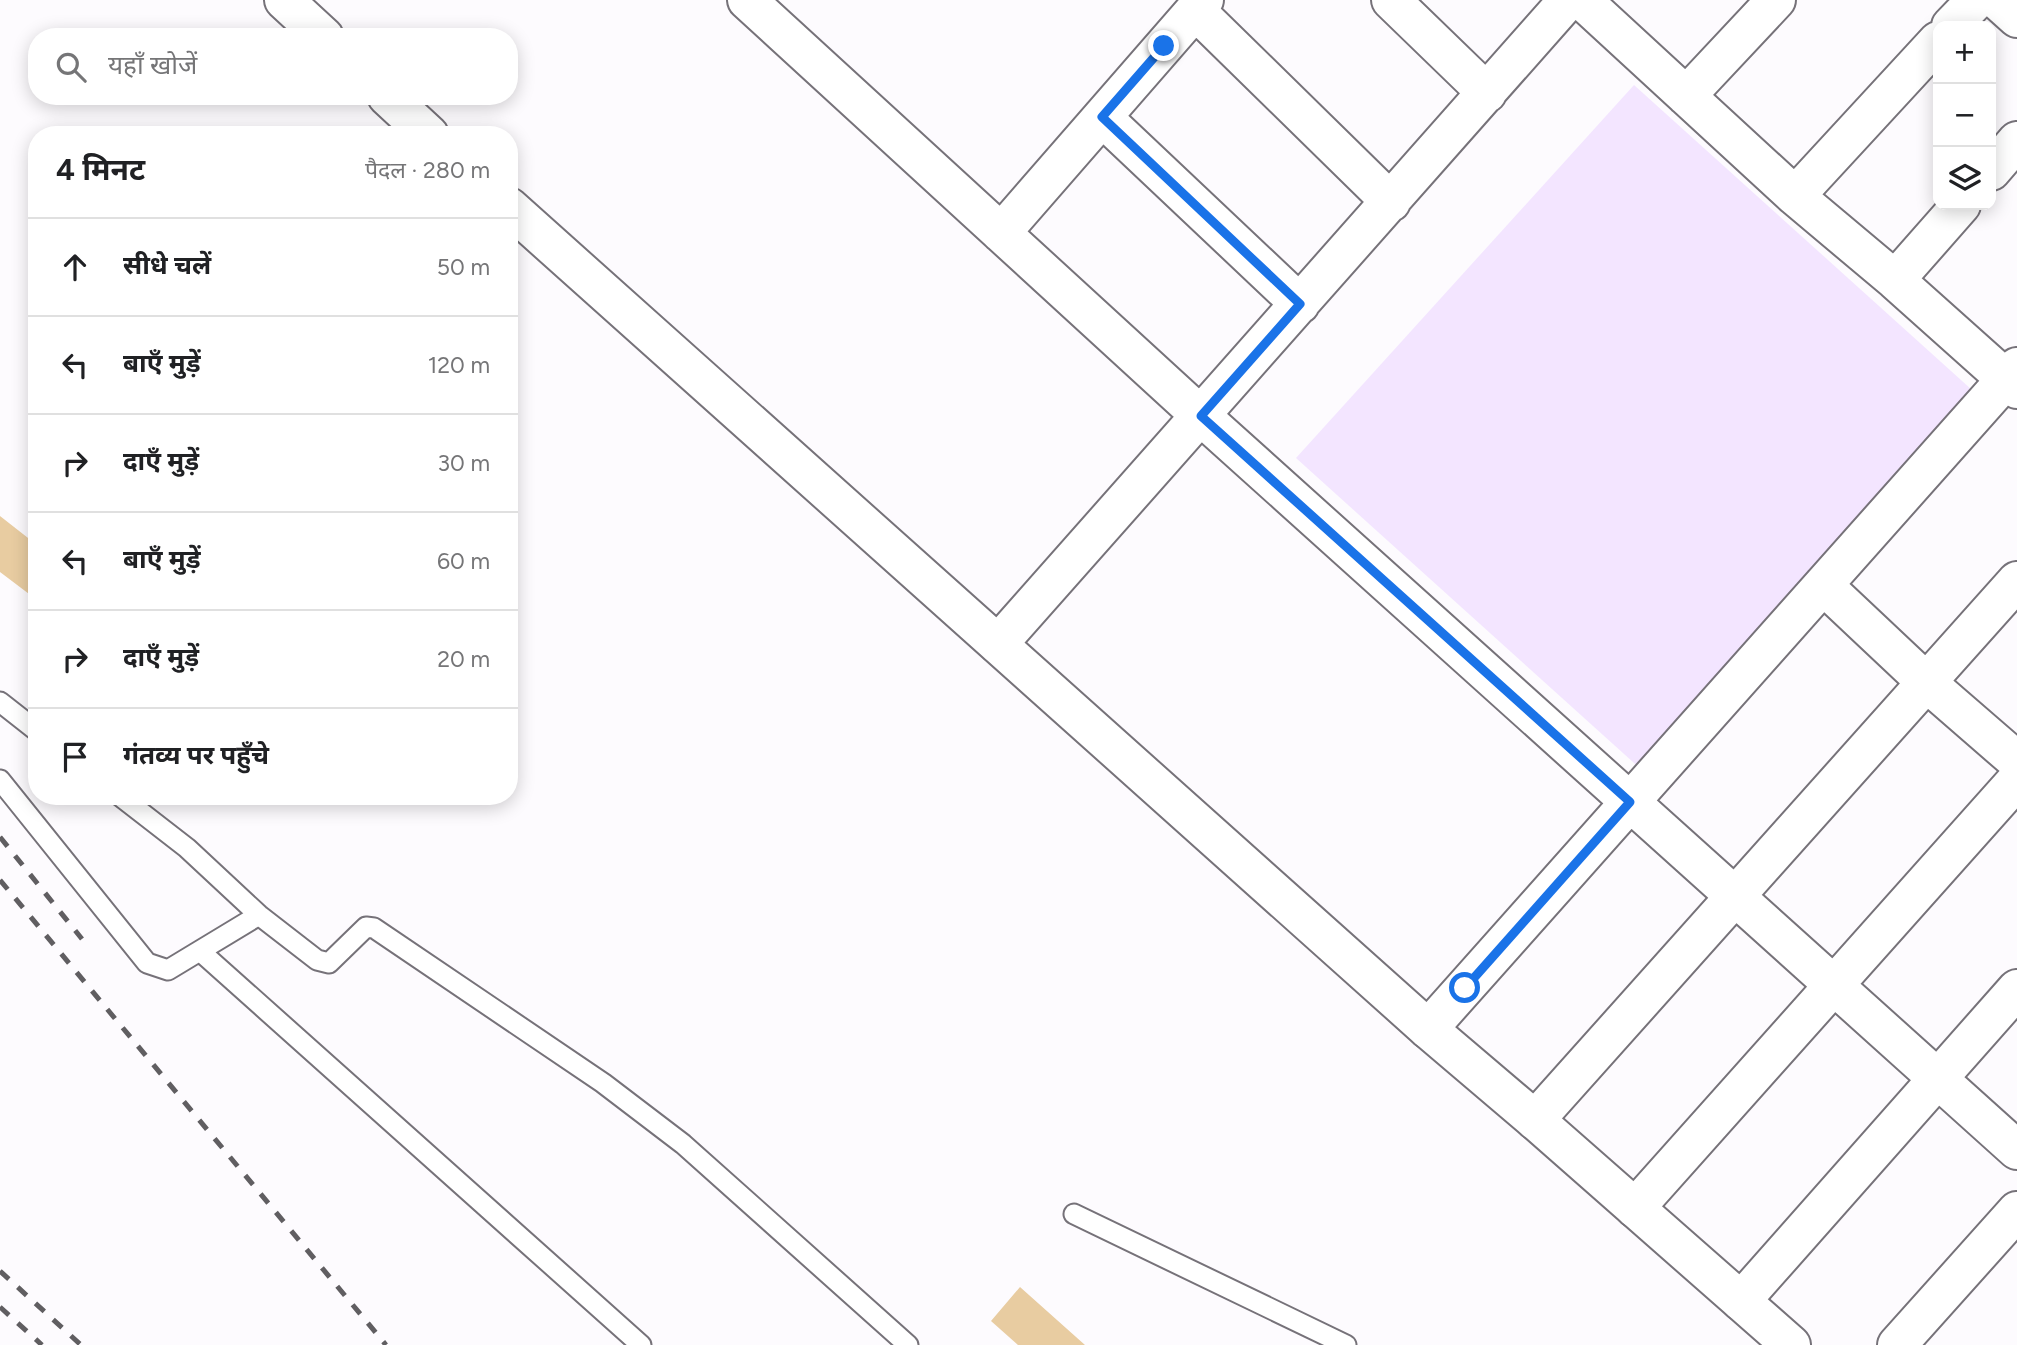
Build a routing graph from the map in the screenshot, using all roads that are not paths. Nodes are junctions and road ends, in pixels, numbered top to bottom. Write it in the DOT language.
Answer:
graph roads {
  1 [pos="284,0"];
  2 [pos="747,0"];
  3 [pos="1391,0"];
  4 [pos="1569,0"];
  5 [pos="1582,0"];
  6 [pos="1776,0"];
  7 [pos="1976,0"];
  8 [pos="1997,0"];
  9 [pos="1199,5"];
  10 [pos="2017,18"];
  11 [pos="1956,21"];
  12 [pos="314,28"];
  13 [pos="1933,46"];
  14 [pos="1488,93"];
  15 [pos="1686,96"];
  16 [pos="397,105"];
  17 [pos="1102,117"];
  18 [pos="419,126"];
  19 [pos="2017,141"];
  20 [pos="1996,165"];
  21 [pos="1795,196"];
  22 [pos="1391,202"];
  23 [pos="1957,210"];
  24 [pos="518,215"];
  25 [pos="1001,233"];
  26 [pos="1895,280"];
  27 [pos="1300,304"];
  28 [pos="2013,378"];
  29 [pos="1201,416"];
  30 [pos="2017,581"];
  31 [pos="1823,585"];
  32 [pos="998,644"];
  33 [pos="1926,682"];
  34 [pos="0,702"];
  35 [pos="28,724"];
  36 [pos="2017,761"];
  37 [pos="0,780"];
  38 [pos="2017,780"];
  39 [pos="1630,802"];
  40 [pos="132,805"];
  41 [pos="1735,896"];
  42 [pos="259,915"];
  43 [pos="201,951"];
  44 [pos="1834,985"];
  45 [pos="2017,989"];
  46 [pos="1428,1029"];
  47 [pos="1936,1078"];
  48 [pos="1535,1120"];
  49 [pos="2017,1150"];
  50 [pos="1635,1208"];
  51 [pos="2017,1211"];
  52 [pos="1074,1214"];
  53 [pos="1741,1301"];
  54 [pos="641,1345"];
  55 [pos="908,1345"];
  56 [pos="1346,1345"];
  57 [pos="1791,1345"];
  58 [pos="1897,1345"];
  1 -- 12 [label="street"];
  2 -- 25 [label="street"];
  3 -- 14 [label="street"];
  4 -- 14 [label="street"];
  5 -- 15 [label="street"];
  6 -- 15 [label="street"];
  7 -- 11 [label="street"];
  8 -- 10 [label="street"];
  9 -- 17 [label="street"];
  9 -- 22 [label="street"];
  13 -- 21 [label="street"];
  14 -- 22 [label="street"];
  15 -- 21 [label="street"];
  16 -- 18 [label="street"];
  17 -- 25 [label="street"];
  17 -- 27 [label="street"];
  19 -- 20 [label="street"];
  21 -- 26 [label="street"];
  22 -- 27 [label="street"];
  23 -- 26 [label="street"];
  24 -- 32 [label="street"];
  25 -- 29 [label="street"];
  26 -- 28 [label="street"];
  27 -- 29 [label="street"];
  28 -- 31 [label="street"];
  29 -- 32 [label="street"];
  29 -- 39 [label="street"];
  30 -- 33 [label="street"];
  31 -- 33 [label="street"];
  31 -- 39 [label="street"];
  32 -- 46 [label="street"];
  33 -- 36 [label="street"];
  33 -- 41 [label="street"];
  34 -- 35 [label="lane"];
  37 -- 43 [label="lane"];
  38 -- 44 [label="street"];
  39 -- 41 [label="street"];
  39 -- 46 [label="street"];
  40 -- 42 [label="lane"];
  41 -- 44 [label="street"];
  41 -- 48 [label="street"];
  42 -- 43 [label="lane"];
  42 -- 55 [label="lane"];
  43 -- 54 [label="lane"];
  44 -- 47 [label="street"];
  44 -- 50 [label="street"];
  45 -- 47 [label="street"];
  46 -- 48 [label="street"];
  47 -- 49 [label="street"];
  47 -- 53 [label="street"];
  48 -- 50 [label="street"];
  50 -- 53 [label="street"];
  51 -- 58 [label="street"];
  52 -- 56 [label="lane"];
  53 -- 57 [label="street"];
}
